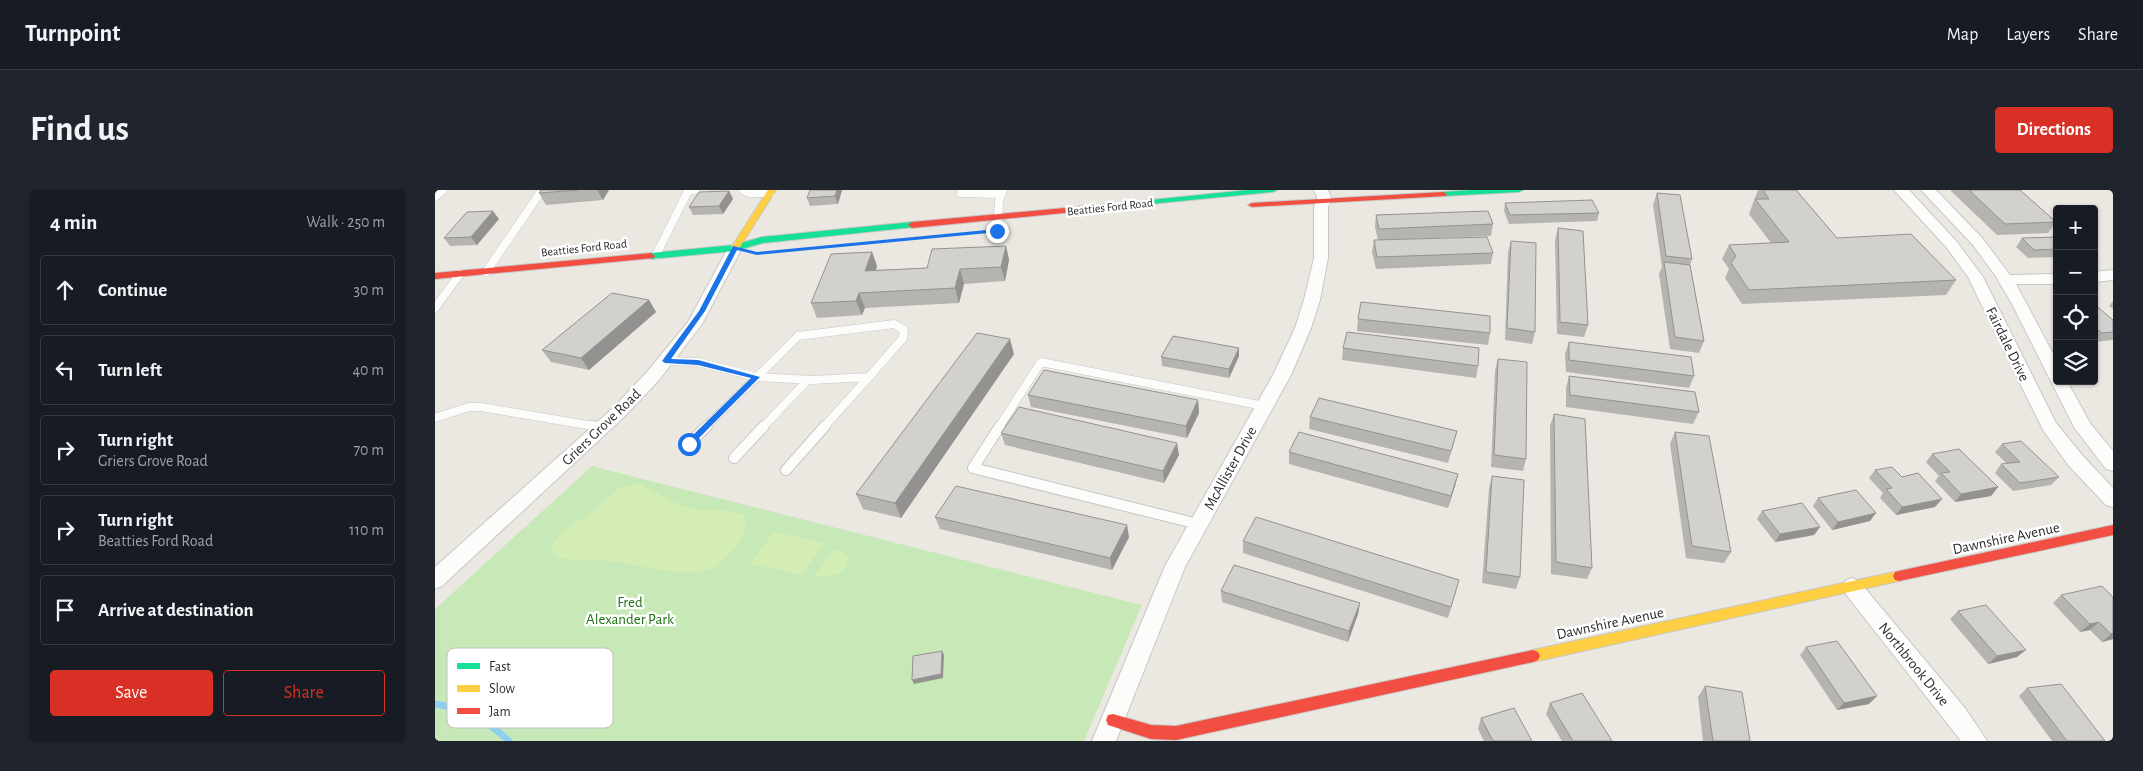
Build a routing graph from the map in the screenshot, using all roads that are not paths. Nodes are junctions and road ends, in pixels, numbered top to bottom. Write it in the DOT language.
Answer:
graph roads {
  1 [pos="443,190"];
  2 [pos="541,190"];
  3 [pos="695,190"];
  4 [pos="743,190"];
  5 [pos="1273,190"];
  6 [pos="1519,190"];
  7 [pos="1901,190"];
  8 [pos="1928,190"];
  9 [pos="771,191"];
  10 [pos="961,191"];
  11 [pos="1002,192"];
  12 [pos="1323,195"];
  13 [pos="435,197"];
  14 [pos="1237,206"];
  15 [pos="998,218"];
  16 [pos="735,248"];
  17 [pos="757,254"];
  18 [pos="656,255"];
  19 [pos="1962,259"];
  20 [pos="1992,260"];
  21 [pos="486,272"];
  22 [pos="460,274"];
  23 [pos="2113,275"];
  24 [pos="435,276"];
  25 [pos="2098,277"];
  26 [pos="2053,279"];
  27 [pos="2005,280"];
  28 [pos="435,308"];
  29 [pos="2011,348"];
  30 [pos="2043,352"];
  31 [pos="665,361"];
  32 [pos="2053,372"];
  33 [pos="757,377"];
  34 [pos="869,377"];
  35 [pos="807,381"];
  36 [pos="2060,385"];
  37 [pos="1264,406"];
  38 [pos="435,418"];
  39 [pos="602,428"];
  40 [pos="689,444"];
  41 [pos="734,458"];
  42 [pos="2113,464"];
  43 [pos="786,470"];
  44 [pos="2113,500"];
  45 [pos="1198,524"];
  46 [pos="2113,530"];
  47 [pos="435,580"];
  48 [pos="1852,587"];
  49 [pos="1109,730"];
  50 [pos="1975,741"];
  1 -- 13 [label="lane"];
  2 -- 21 [label="lane"];
  3 -- 18 [label="lane"];
  4 -- 9 [label="lane"];
  5 -- 15 [label="main road, Beatties Ford Road"];
  6 -- 12 [label="main road"];
  7 -- 19 [label="street, Fairdale Drive"];
  8 -- 20 [label="street, Fairdale Drive"];
  9 -- 16 [label="main road"];
  10 -- 11 [label="lane"];
  11 -- 15 [label="lane"];
  12 -- 14 [label="main road"];
  12 -- 37 [label="street, McAllister Drive"];
  15 -- 16 [label="main road, Beatties Ford Road"];
  16 -- 17 [label="main road, Beatties Ford Road"];
  16 -- 18 [label="main road, Beatties Ford Road"];
  16 -- 31 [label="street, Griers Grove Road"];
  18 -- 21 [label="main road, Beatties Ford Road"];
  19 -- 20 [label="street"];
  19 -- 29 [label="street, Fairdale Drive"];
  20 -- 27 [label="street, Fairdale Drive"];
  21 -- 22 [label="main road, Beatties Ford Road"];
  22 -- 24 [label="main road, Beatties Ford Road"];
  22 -- 28 [label="lane"];
  23 -- 25 [label="street"];
  26 -- 27 [label="street"];
  27 -- 30 [label="street, Fairdale Drive"];
  29 -- 30 [label="street"];
  29 -- 44 [label="street, Fairdale Drive"];
  30 -- 32 [label="street, Fairdale Drive"];
  31 -- 33 [label="lane"];
  31 -- 39 [label="street, Griers Grove Road"];
  33 -- 34 [label="lane"];
  33 -- 35 [label="lane"];
  33 -- 40 [label="lane"];
  34 -- 35 [label="lane"];
  34 -- 43 [label="lane"];
  35 -- 41 [label="lane"];
  36 -- 42 [label="street, Fairdale Drive"];
  37 -- 45 [label="street, McAllister Drive"];
  37 -- 45 [label="lane"];
  38 -- 39 [label="lane"];
  39 -- 47 [label="street, Griers Grove Road"];
  45 -- 49 [label="street, McAllister Drive"];
  46 -- 48 [label="main road, Dawnshire Avenue"];
  48 -- 49 [label="main road, Dawnshire Avenue"];
  48 -- 50 [label="street, Northbrook Drive"];
}
